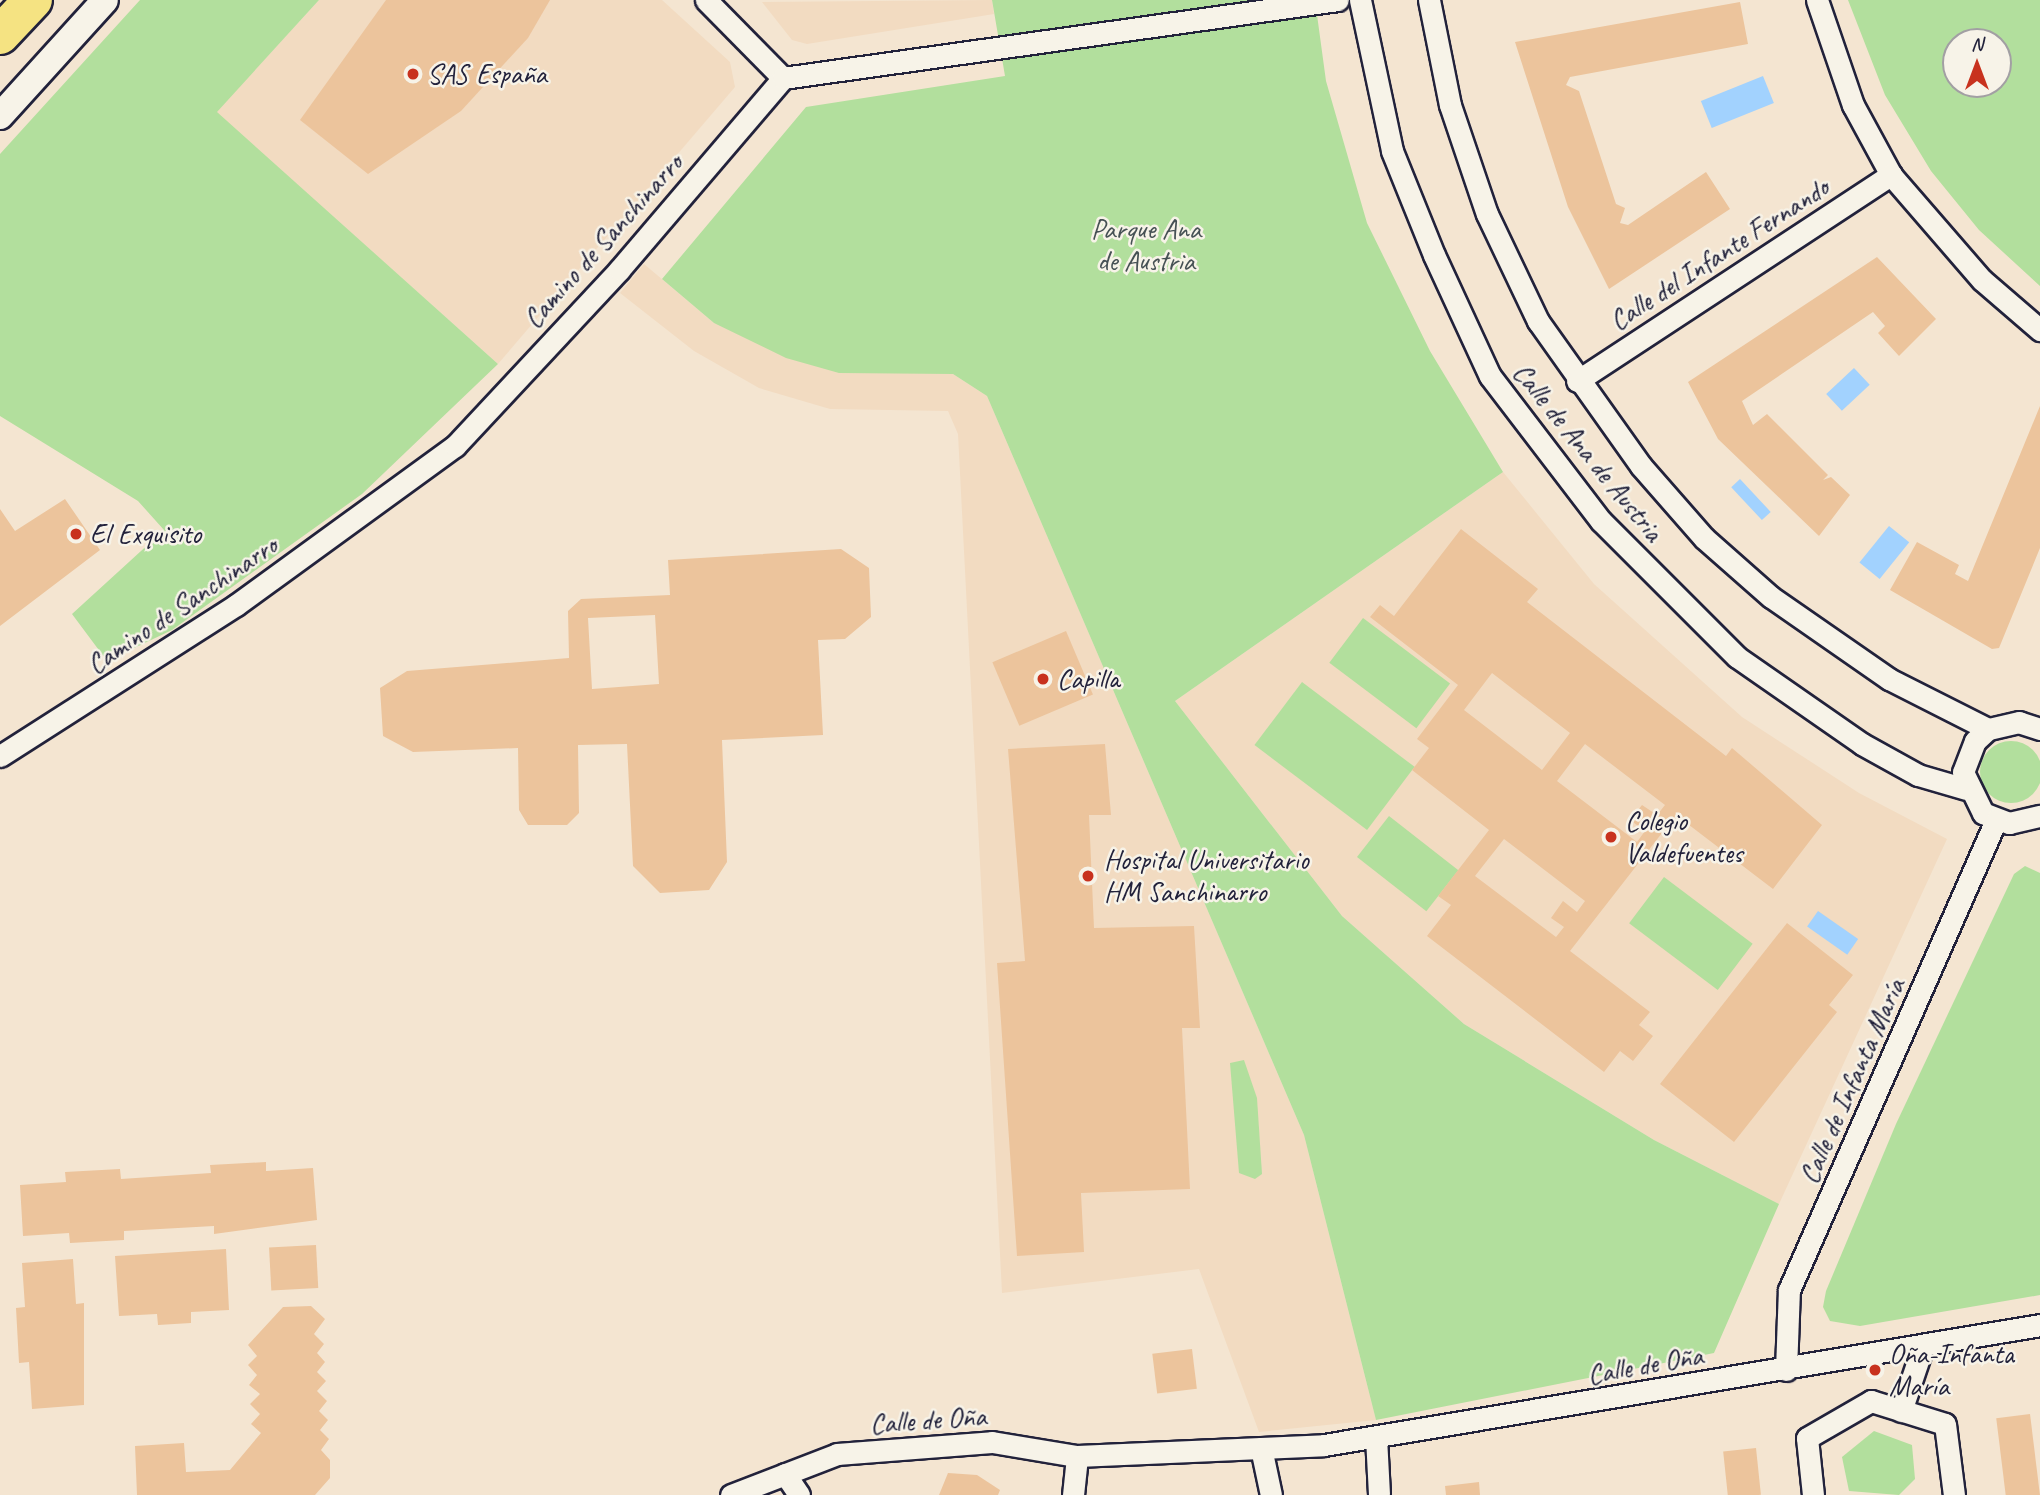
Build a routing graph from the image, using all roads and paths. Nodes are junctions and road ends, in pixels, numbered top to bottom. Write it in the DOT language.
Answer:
graph roads {
  1 [pos="33,0"];
  2 [pos="104,0"];
  3 [pos="708,0"];
  4 [pos="1338,0"];
  5 [pos="1360,0"];
  6 [pos="1429,0"];
  7 [pos="1817,0"];
  8 [pos="0,35"];
  9 [pos="783,78"];
  10 [pos="0,116"];
  11 [pos="1891,175"];
  12 [pos="2040,330"];
  13 [pos="1577,381"];
  14 [pos="2038,723"];
  15 [pos="1988,729"];
  16 [pos="0,756"];
  17 [pos="1966,789"];
  18 [pos="2039,818"];
  19 [pos="1996,820"];
  20 [pos="2040,1325"];
  21 [pos="1923,1346"];
  22 [pos="1786,1370"];
  23 [pos="1901,1410"];
  24 [pos="1376,1437"];
  25 [pos="1261,1448"];
  26 [pos="1077,1456"];
  27 [pos="785,1474"];
  28 [pos="731,1495"];
  29 [pos="799,1495"];
  30 [pos="1073,1495"];
  31 [pos="1271,1495"];
  32 [pos="1383,1495"];
  33 [pos="1813,1495"];
  34 [pos="1954,1495"];
  1 -- 8 [label="highway"];
  2 -- 10 [label="street"];
  3 -- 9 [label="street"];
  4 -- 9 [label="street"];
  5 -- 17 [label="street, Calle de Ana de Austria"];
  6 -- 13 [label="street, Calle de Ana de Austria"];
  7 -- 11 [label="street"];
  9 -- 16 [label="street, Camino de Sanchinarro"];
  11 -- 12 [label="street"];
  11 -- 13 [label="street, Calle del Infante Fernando"];
  13 -- 15 [label="street, Calle de Ana de Austria"];
  14 -- 15 [label="street"];
  15 -- 17 [label="street"];
  17 -- 19 [label="street"];
  18 -- 19 [label="street"];
  19 -- 22 [label="street, Calle de Infanta María"];
  20 -- 21 [label="street, Calle de Oña"];
  21 -- 22 [label="street, Calle de Oña"];
  21 -- 23 [label="street"];
  22 -- 24 [label="street, Calle de Oña"];
  23 -- 33 [label="street"];
  23 -- 34 [label="street"];
  24 -- 25 [label="street, Calle de Oña"];
  24 -- 32 [label="street"];
  25 -- 26 [label="street, Calle de Oña"];
  25 -- 31 [label="street"];
  26 -- 27 [label="street, Calle de Oña"];
  26 -- 30 [label="street"];
  27 -- 28 [label="street, Calle de Oña"];
  27 -- 29 [label="street"];
}
